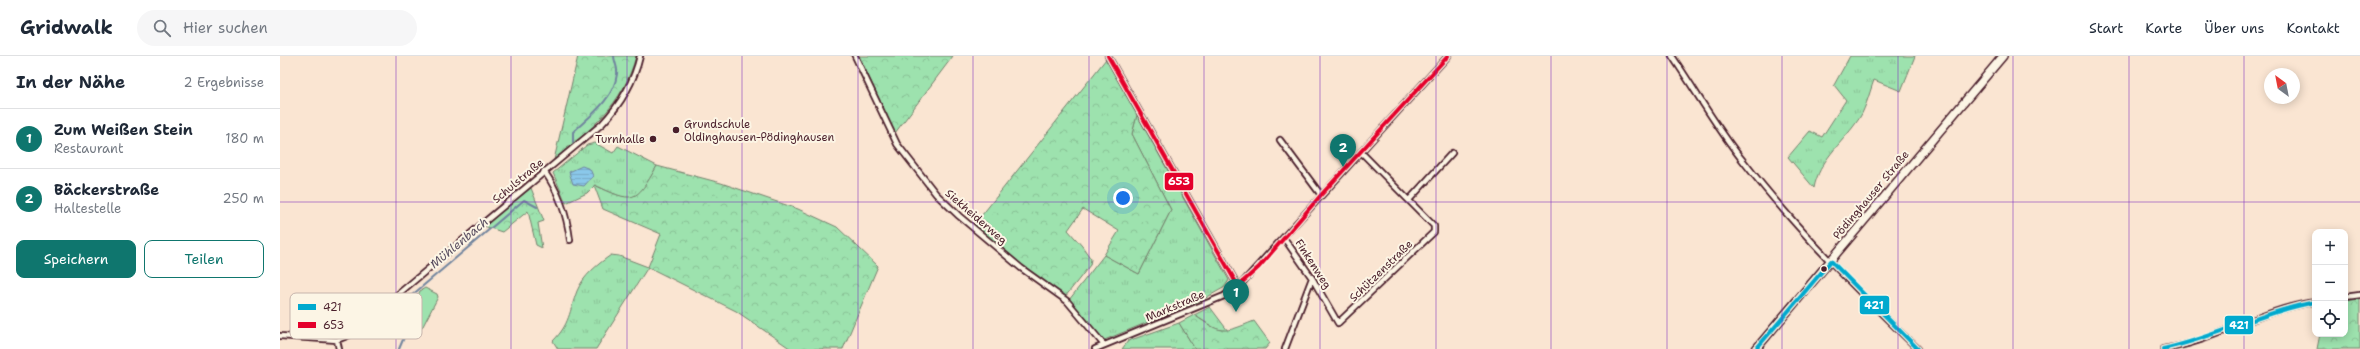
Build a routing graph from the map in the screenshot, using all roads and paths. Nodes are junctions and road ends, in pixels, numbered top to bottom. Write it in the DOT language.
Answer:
graph roads {
  1 [pos="640,56"];
  2 [pos="855,56"];
  3 [pos="1108,56"];
  4 [pos="1448,56"];
  5 [pos="1672,56"];
  6 [pos="2003,56"];
  7 [pos="1280,140"];
  8 [pos="1361,152"];
  9 [pos="1452,153"];
  10 [pos="544,171"];
  11 [pos="1320,195"];
  12 [pos="1409,200"];
  13 [pos="1284,238"];
  14 [pos="570,240"];
  15 [pos="1831,261"];
  16 [pos="1312,278"];
  17 [pos="1238,286"];
  18 [pos="399,293"];
  19 [pos="2360,295"];
  20 [pos="2348,297"];
  21 [pos="2312,303"];
  22 [pos="1336,321"];
  23 [pos="280,336"];
  24 [pos="290,337"];
  25 [pos="323,339"];
  26 [pos="337,340"];
  27 [pos="1112,342"];
  28 [pos="1104,345"];
  29 [pos="339,349"];
  30 [pos="1095,349"];
  31 [pos="1112,349"];
  32 [pos="1285,349"];
  33 [pos="1756,349"];
  34 [pos="1918,349"];
  35 [pos="2163,349"];
  1 -- 10 [label="street, Schulstraße"];
  2 -- 28 [label="street, Siekheiderweg"];
  3 -- 17 [label="street"];
  4 -- 8 [label="street, Markstraße"];
  5 -- 15 [label="street"];
  6 -- 15 [label="street, Pödinghauser Straße"];
  7 -- 11 [label="street"];
  8 -- 11 [label="street, Markstraße"];
  8 -- 12 [label="street"];
  9 -- 12 [label="street"];
  10 -- 14 [label="street"];
  10 -- 18 [label="street, Schulstraße"];
  11 -- 13 [label="street, Markstraße"];
  12 -- 22 [label="street, Schützenstraße"];
  13 -- 16 [label="street, Finkenweg"];
  13 -- 17 [label="street, Markstraße"];
  15 -- 33 [label="street, Pödinghauser Straße"];
  15 -- 34 [label="street"];
  16 -- 22 [label="street, Finkenweg"];
  16 -- 32 [label="street"];
  17 -- 27 [label="street, Markstraße"];
  19 -- 20 [label="street"];
  21 -- 35 [label="street"];
  23 -- 24 [label="street"];
  25 -- 26 [label="street"];
  26 -- 29 [label="street"];
  27 -- 28 [label="street, Markstraße"];
  27 -- 31 [label="street"];
  28 -- 30 [label="street, Markstraße"];
}
